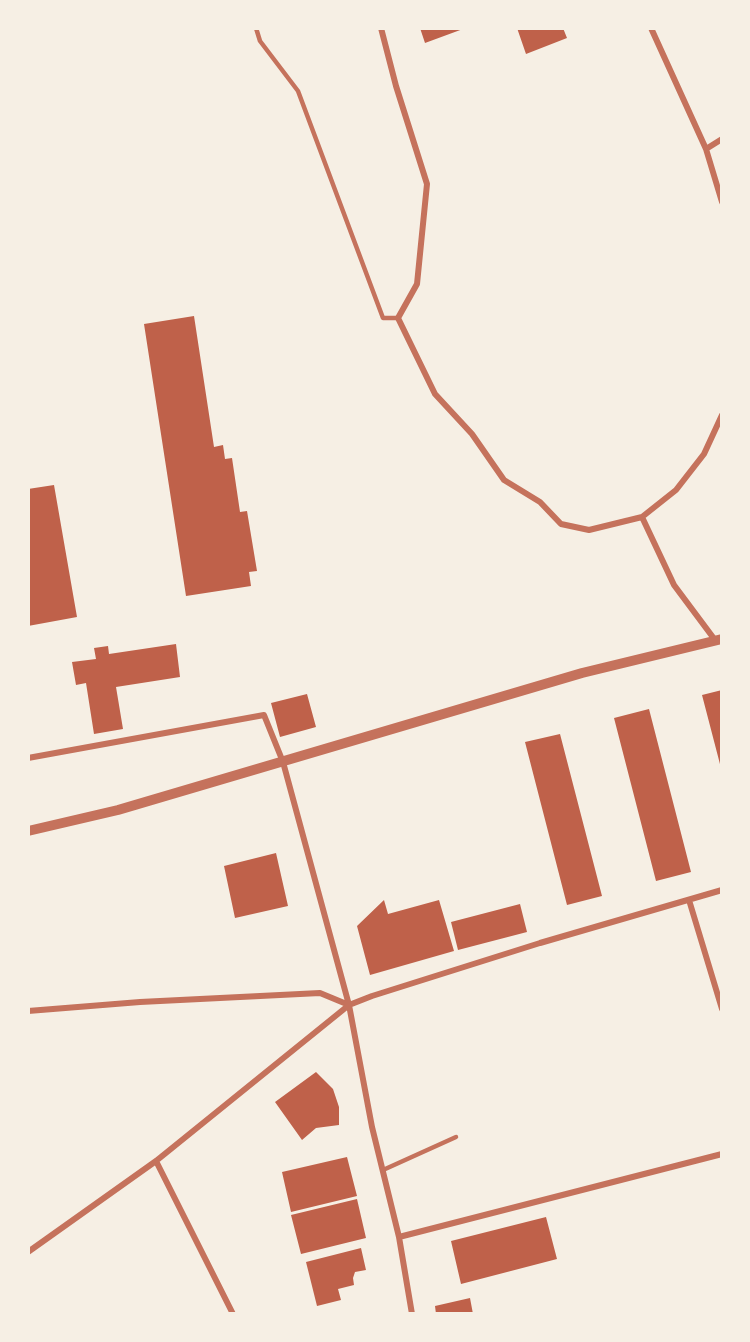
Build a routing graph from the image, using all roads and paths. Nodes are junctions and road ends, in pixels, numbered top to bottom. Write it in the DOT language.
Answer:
graph roads {
  1 [pos="256,28"];
  2 [pos="381,28"];
  3 [pos="651,28"];
  4 [pos="722,139"];
  5 [pos="706,149"];
  6 [pos="722,202"];
  7 [pos="398,318"];
  8 [pos="722,415"];
  9 [pos="642,517"];
  10 [pos="718,640"];
  11 [pos="28,758"];
  12 [pos="283,762"];
  13 [pos="28,831"];
  14 [pos="722,890"];
  15 [pos="689,900"];
  16 [pos="349,1005"];
  17 [pos="722,1009"];
  18 [pos="28,1011"];
  19 [pos="456,1137"];
  20 [pos="722,1154"];
  21 [pos="156,1161"];
  22 [pos="383,1170"];
  23 [pos="399,1237"];
  24 [pos="28,1252"];
  25 [pos="233,1314"];
  26 [pos="412,1314"];
  1 -- 7 [label="lane"];
  2 -- 7 [label="street"];
  3 -- 5 [label="street"];
  4 -- 5 [label="street"];
  5 -- 6 [label="street"];
  7 -- 9 [label="street"];
  8 -- 9 [label="street"];
  9 -- 10 [label="street"];
  10 -- 12 [label="street"];
  11 -- 12 [label="street"];
  12 -- 13 [label="street"];
  12 -- 16 [label="street"];
  14 -- 15 [label="street"];
  15 -- 16 [label="street"];
  15 -- 17 [label="street"];
  16 -- 18 [label="street"];
  16 -- 21 [label="street"];
  16 -- 22 [label="street"];
  19 -- 22 [label="lane"];
  20 -- 23 [label="street"];
  21 -- 24 [label="street"];
  21 -- 25 [label="street"];
  22 -- 23 [label="street"];
  23 -- 26 [label="street"];
}
